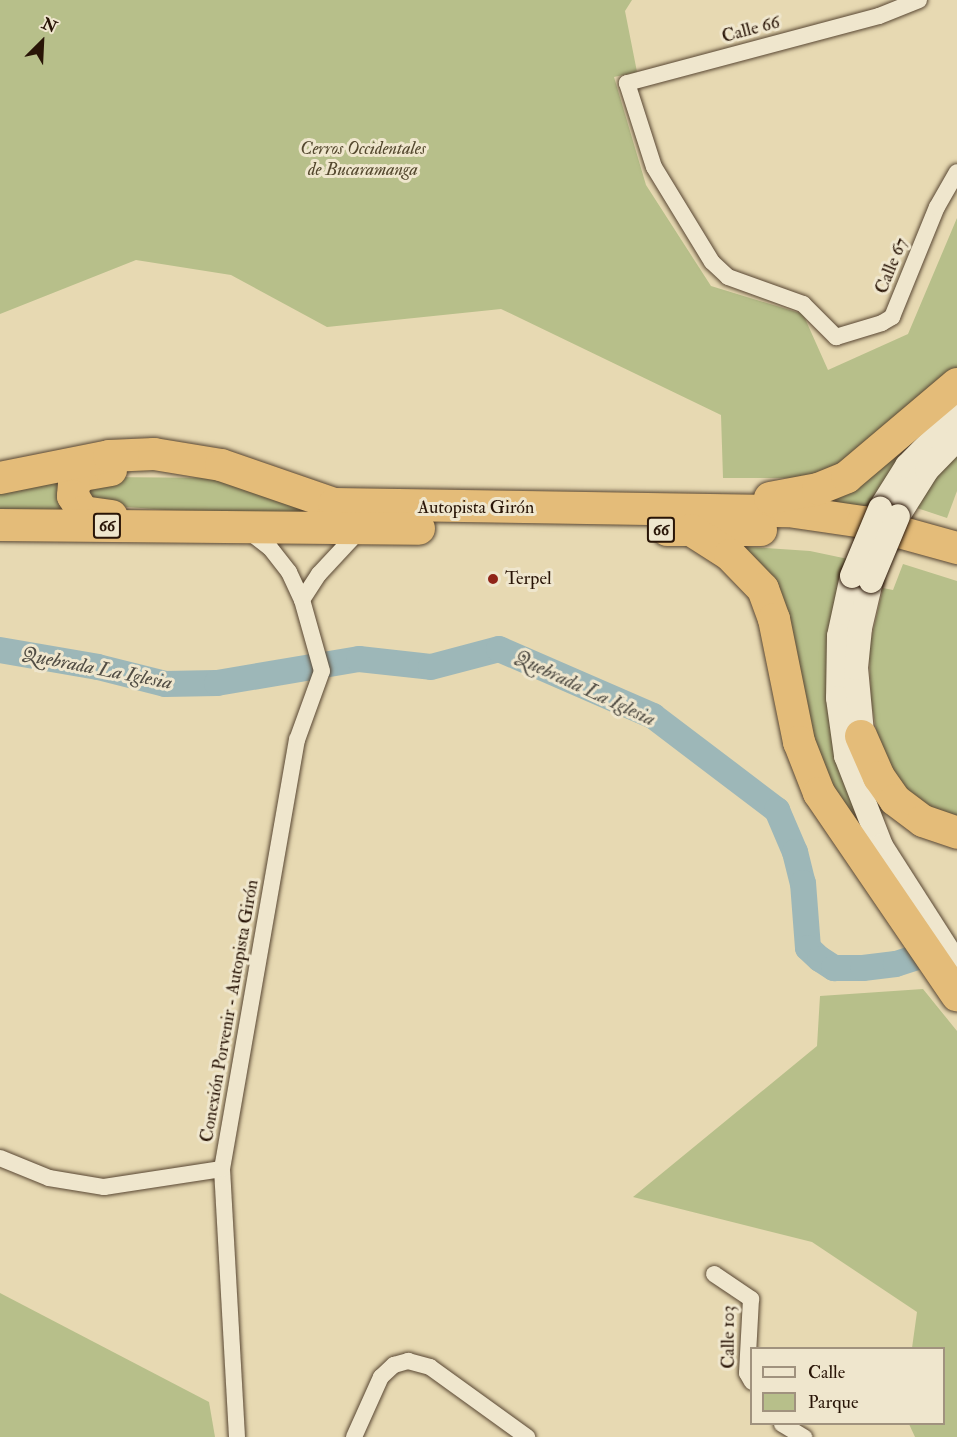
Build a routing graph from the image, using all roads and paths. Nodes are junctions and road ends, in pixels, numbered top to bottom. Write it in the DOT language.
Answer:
graph roads {
  1 [pos="919,0"];
  2 [pos="957,172"];
  3 [pos="831,335"];
  4 [pos="957,384"];
  5 [pos="957,415"];
  6 [pos="957,439"];
  7 [pos="221,465"];
  8 [pos="0,478"];
  9 [pos="716,508"];
  10 [pos="889,513"];
  11 [pos="0,525"];
  12 [pos="214,528"];
  13 [pos="246,529"];
  14 [pos="361,529"];
  15 [pos="691,530"];
  16 [pos="957,548"];
  17 [pos="957,567"];
  18 [pos="862,579"];
  19 [pos="302,600"];
  20 [pos="861,736"];
  21 [pos="957,833"];
  22 [pos="939,931"];
  23 [pos="953,980"];
  24 [pos="0,1158"];
  25 [pos="222,1169"];
  26 [pos="714,1274"];
  27 [pos="750,1378"];
  28 [pos="784,1425"];
  29 [pos="237,1437"];
  30 [pos="354,1437"];
  31 [pos="527,1437"];
  32 [pos="804,1437"];
  1 -- 3 [label="street, Calle 66"];
  2 -- 3 [label="street, Calle 67"];
  4 -- 9 [label="highway"];
  5 -- 10 [label="main road"];
  6 -- 10 [label="main road"];
  7 -- 8 [label="highway, Autopista Girón / 66"];
  7 -- 9 [label="highway, Autopista Girón / 66"];
  7 -- 12 [label="highway"];
  9 -- 16 [label="highway, Autopista Girón / 66"];
  10 -- 18 [label="main road, bridge"];
  11 -- 12 [label="highway, Autopista Girón / 66"];
  12 -- 13 [label="highway, Autopista Girón / 66"];
  13 -- 14 [label="highway, Autopista Girón / 66"];
  13 -- 19 [label="street, Conexión Porvenir - Autopista Girón"];
  14 -- 15 [label="highway, Autopista Girón / 66"];
  14 -- 19 [label="street"];
  15 -- 17 [label="highway, Autopista Girón / 66"];
  15 -- 22 [label="highway"];
  18 -- 20 [label="main road"];
  18 -- 22 [label="main road"];
  19 -- 25 [label="street, Conexión Porvenir - Autopista Girón"];
  20 -- 21 [label="highway"];
  20 -- 22 [label="main road"];
  22 -- 23 [label="highway"];
  24 -- 25 [label="street"];
  25 -- 29 [label="street, Conexión Porvenir - Autopista Girón"];
  26 -- 27 [label="street, Calle 103"];
  28 -- 32 [label="street"];
  30 -- 31 [label="street"];
}
